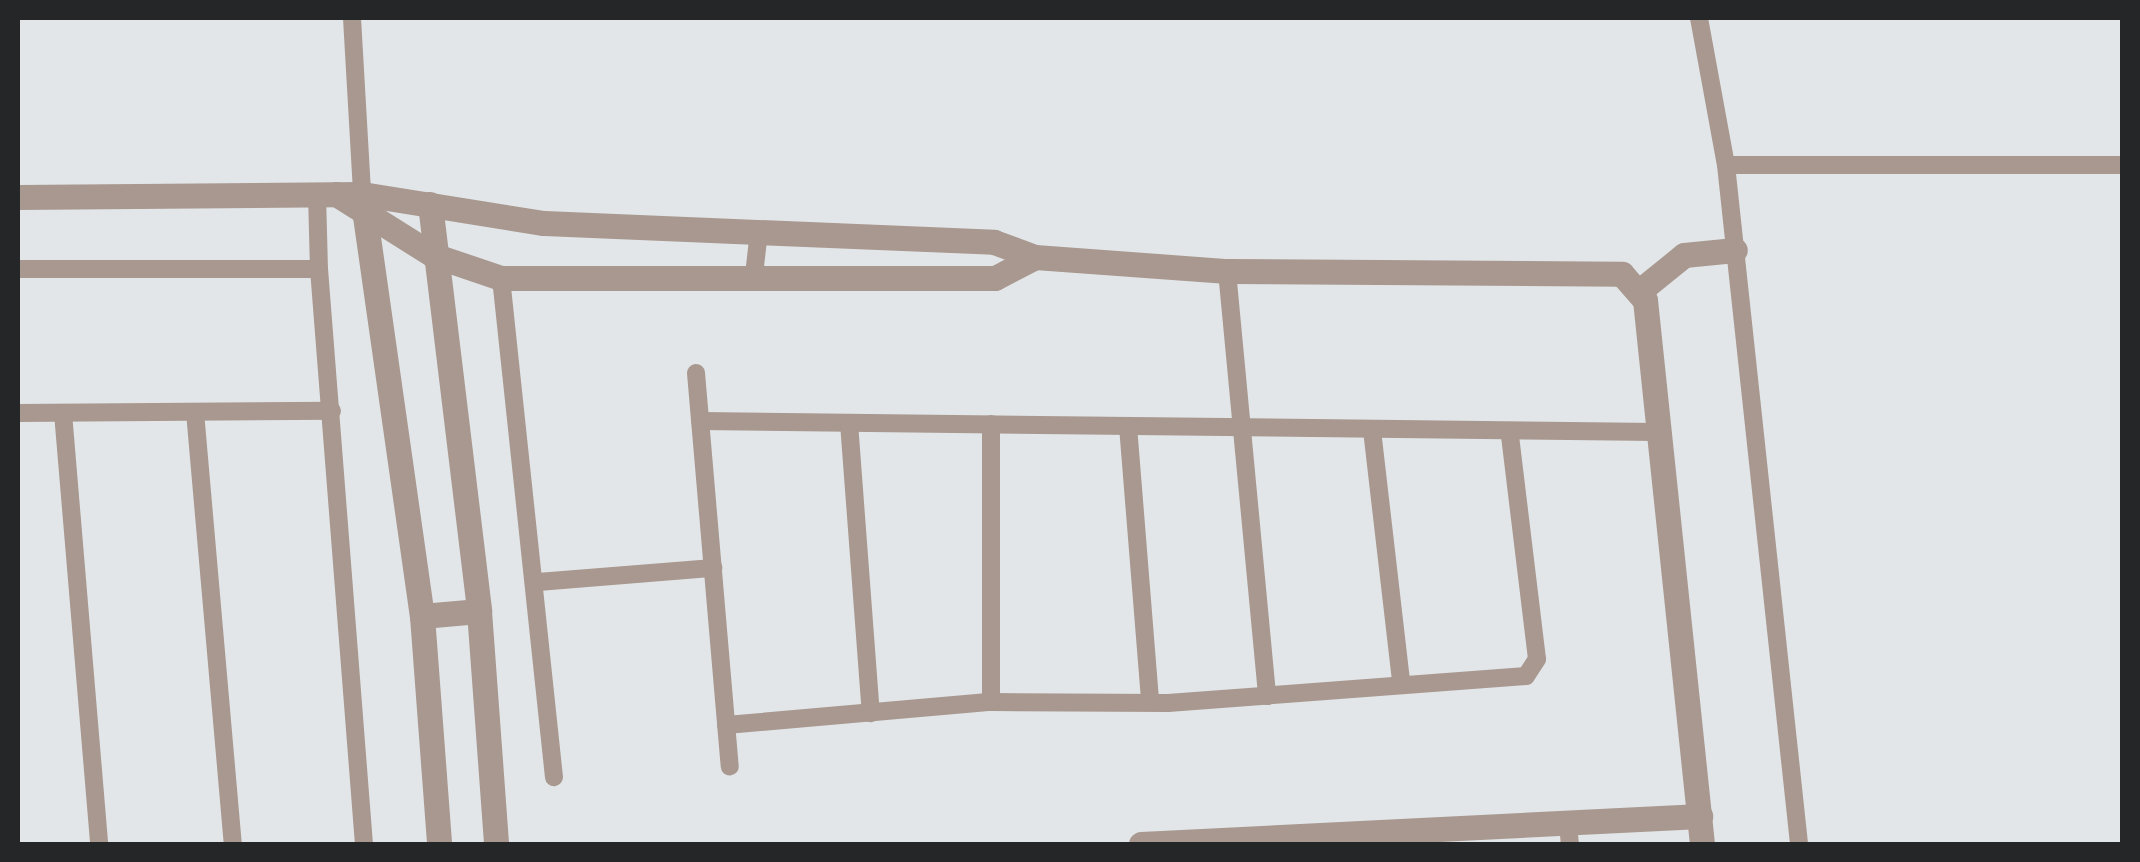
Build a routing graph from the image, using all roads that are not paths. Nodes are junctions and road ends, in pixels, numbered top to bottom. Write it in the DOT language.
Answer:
graph roads {
  1 [pos="352,18"];
  2 [pos="1700,18"];
  3 [pos="2122,165"];
  4 [pos="1726,166"];
  5 [pos="18,197"];
  6 [pos="345,200"];
  7 [pos="430,204"];
  8 [pos="760,231"];
  9 [pos="1735,250"];
  10 [pos="433,256"];
  11 [pos="1035,257"];
  12 [pos="18,269"];
  13 [pos="319,269"];
  14 [pos="1227,271"];
  15 [pos="754,275"];
  16 [pos="502,278"];
  17 [pos="1642,289"];
  18 [pos="696,373"];
  19 [pos="332,411"];
  20 [pos="194,412"];
  21 [pos="18,413"];
  22 [pos="64,413"];
  23 [pos="700,421"];
  24 [pos="849,423"];
  25 [pos="991,424"];
  26 [pos="1128,426"];
  27 [pos="1242,427"];
  28 [pos="1372,430"];
  29 [pos="1658,432"];
  30 [pos="1510,435"];
  31 [pos="713,568"];
  32 [pos="538,582"];
  33 [pos="480,611"];
  34 [pos="422,616"];
  35 [pos="1401,682"];
  36 [pos="1267,696"];
  37 [pos="991,702"];
  38 [pos="1150,702"];
  39 [pos="870,713"];
  40 [pos="726,725"];
  41 [pos="730,767"];
  42 [pos="554,778"];
  43 [pos="1700,816"];
  44 [pos="1569,834"];
  45 [pos="99,844"];
  46 [pos="233,844"];
  47 [pos="364,844"];
  48 [pos="439,844"];
  49 [pos="496,844"];
  50 [pos="1145,844"];
  51 [pos="1702,844"];
  52 [pos="1799,844"];
  1 -- 6 [label="lane"];
  2 -- 4 [label="lane"];
  3 -- 4 [label="lane"];
  4 -- 9 [label="lane"];
  5 -- 6 [label="street"];
  6 -- 7 [label="street"];
  6 -- 10 [label="street"];
  6 -- 13 [label="lane"];
  6 -- 34 [label="street"];
  7 -- 8 [label="street"];
  7 -- 10 [label="street"];
  8 -- 11 [label="street"];
  8 -- 15 [label="lane"];
  9 -- 17 [label="street"];
  9 -- 52 [label="lane"];
  10 -- 16 [label="street"];
  10 -- 33 [label="street"];
  11 -- 14 [label="street"];
  11 -- 15 [label="street"];
  12 -- 13 [label="lane"];
  13 -- 19 [label="lane"];
  14 -- 17 [label="street"];
  14 -- 27 [label="lane"];
  15 -- 16 [label="street"];
  16 -- 32 [label="lane"];
  17 -- 29 [label="street"];
  18 -- 23 [label="lane"];
  19 -- 20 [label="lane"];
  19 -- 47 [label="lane"];
  20 -- 22 [label="lane"];
  20 -- 46 [label="lane"];
  21 -- 22 [label="lane"];
  22 -- 45 [label="lane"];
  23 -- 24 [label="lane"];
  23 -- 31 [label="lane"];
  24 -- 25 [label="lane"];
  24 -- 39 [label="lane"];
  25 -- 26 [label="lane"];
  25 -- 37 [label="lane"];
  26 -- 27 [label="lane"];
  26 -- 38 [label="lane"];
  27 -- 28 [label="lane"];
  27 -- 36 [label="lane"];
  28 -- 30 [label="lane"];
  28 -- 35 [label="lane"];
  29 -- 30 [label="lane"];
  29 -- 43 [label="street"];
  30 -- 35 [label="lane"];
  31 -- 32 [label="lane"];
  31 -- 40 [label="lane"];
  32 -- 42 [label="lane"];
  33 -- 34 [label="street"];
  33 -- 49 [label="street"];
  34 -- 48 [label="street"];
  35 -- 36 [label="lane"];
  36 -- 38 [label="lane"];
  37 -- 38 [label="lane"];
  37 -- 39 [label="lane"];
  39 -- 40 [label="lane"];
  40 -- 41 [label="lane"];
  43 -- 44 [label="street"];
  43 -- 51 [label="street"];
  44 -- 50 [label="street"];
}
